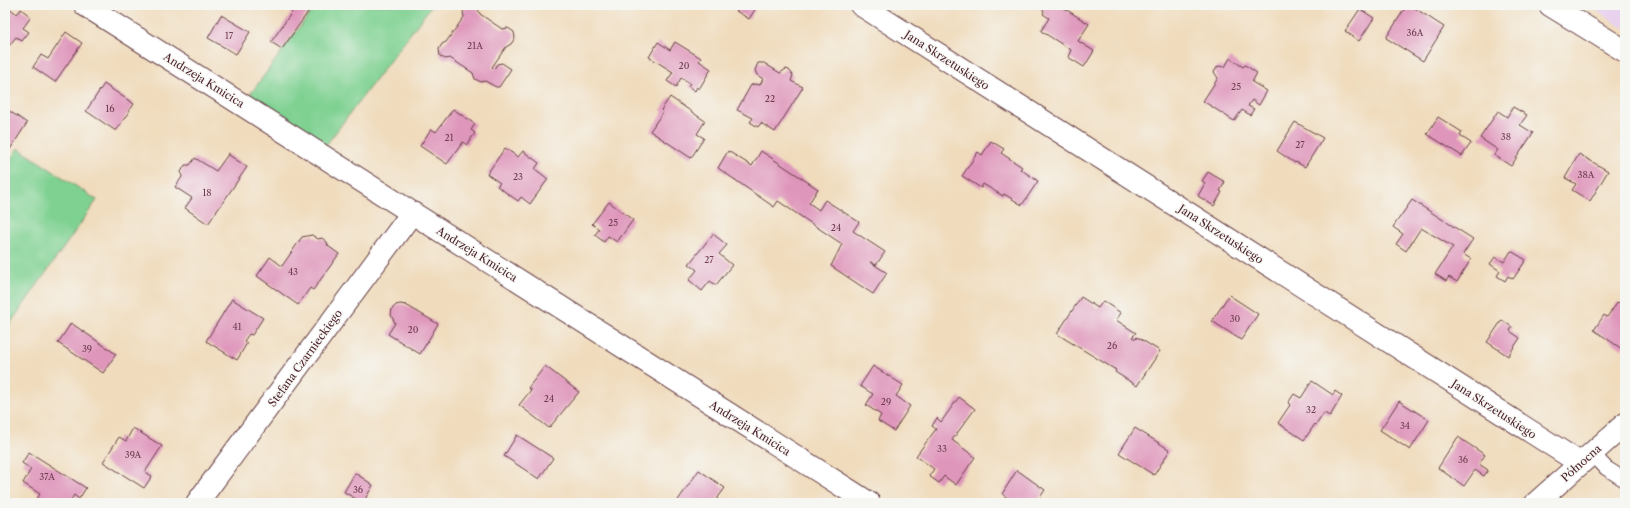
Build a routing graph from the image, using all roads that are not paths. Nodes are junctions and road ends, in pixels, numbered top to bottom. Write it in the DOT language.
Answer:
graph roads {
  1 [pos="85,5"];
  2 [pos="861,5"];
  3 [pos="1564,9"];
  4 [pos="1625,51"];
  5 [pos="412,213"];
  6 [pos="1625,424"];
  7 [pos="1586,458"];
  8 [pos="1625,480"];
  9 [pos="860,501"];
  10 [pos="198,503"];
  11 [pos="1536,503"];
  1 -- 5 [label="street, Andrzeja Kmicica"];
  2 -- 7 [label="street, Jana Skrzetuskiego"];
  3 -- 4 [label="street"];
  5 -- 9 [label="street, Andrzeja Kmicica"];
  5 -- 10 [label="street, Stefana Czarnieckiego"];
  6 -- 7 [label="street, Północna"];
  7 -- 8 [label="lane"];
  7 -- 11 [label="street, Północna"];
}
